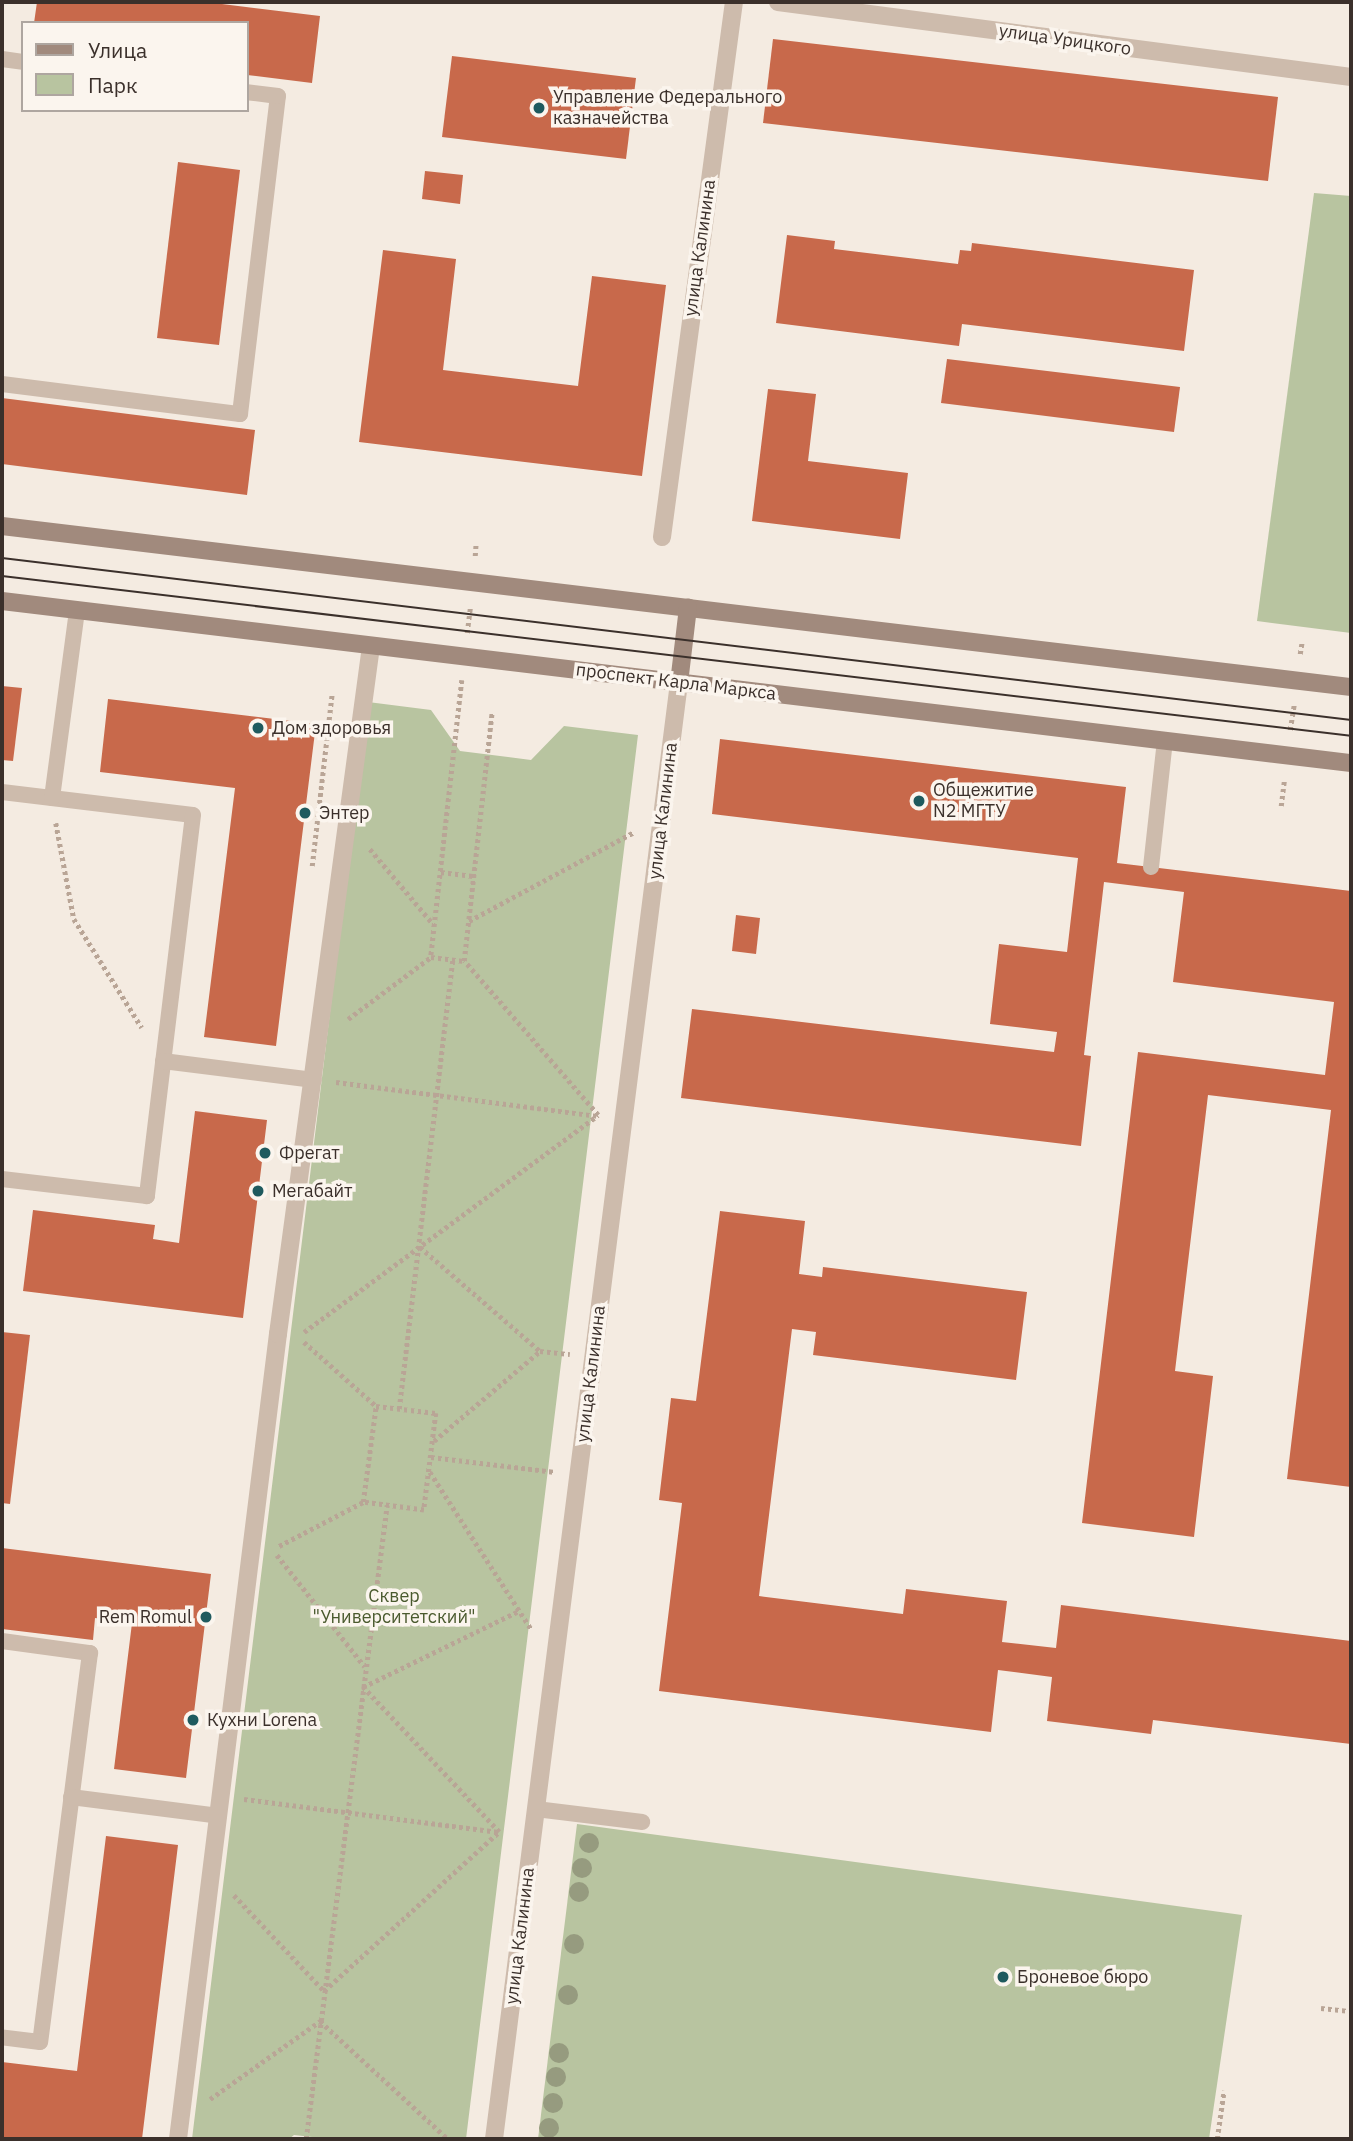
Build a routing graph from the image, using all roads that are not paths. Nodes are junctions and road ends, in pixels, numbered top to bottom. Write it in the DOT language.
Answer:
graph roads {
  1 [pos="734,2"];
  2 [pos="778,2"];
  3 [pos="2,59"];
  4 [pos="21,62"];
  5 [pos="1351,78"];
  6 [pos="248,92"];
  7 [pos="2,384"];
  8 [pos="2,527"];
  9 [pos="662,537"];
  10 [pos="2,601"];
  11 [pos="688,608"];
  12 [pos="77,610"];
  13 [pos="371,646"];
  14 [pos="679,683"];
  15 [pos="1351,687"];
  16 [pos="1165,741"];
  17 [pos="1351,763"];
  18 [pos="2,792"];
  19 [pos="52,798"];
  20 [pos="1151,867"];
  21 [pos="163,1061"];
  22 [pos="314,1080"];
  23 [pos="2,1179"];
  24 [pos="2,1642"];
  25 [pos="71,1797"];
  26 [pos="536,1809"];
  27 [pos="219,1816"];
  28 [pos="642,1822"];
  29 [pos="2,2037"];
  30 [pos="178,2139"];
  31 [pos="494,2139"];
  1 -- 9 [label="street, улица Калинина"];
  2 -- 5 [label="street, улица Урицкого"];
  3 -- 4 [label="lane"];
  6 -- 7 [label="lane"];
  8 -- 11 [label="main road"];
  10 -- 12 [label="main road, проспект Карла Маркса"];
  11 -- 14 [label="main road, улица Калинина"];
  11 -- 15 [label="main road"];
  12 -- 13 [label="main road, проспект Карла Маркса"];
  12 -- 19 [label="lane"];
  13 -- 14 [label="main road, проспект Карла Маркса"];
  13 -- 22 [label="street"];
  14 -- 16 [label="main road, проспект Карла Маркса"];
  14 -- 26 [label="street, улица Калинина"];
  16 -- 17 [label="main road, проспект Карла Маркса"];
  16 -- 20 [label="lane"];
  18 -- 19 [label="lane"];
  19 -- 21 [label="lane"];
  21 -- 22 [label="lane"];
  21 -- 23 [label="lane"];
  22 -- 27 [label="street"];
  24 -- 25 [label="lane"];
  25 -- 27 [label="lane"];
  25 -- 29 [label="lane"];
  26 -- 28 [label="lane"];
  26 -- 31 [label="street, улица Калинина"];
  27 -- 30 [label="street"];
}
